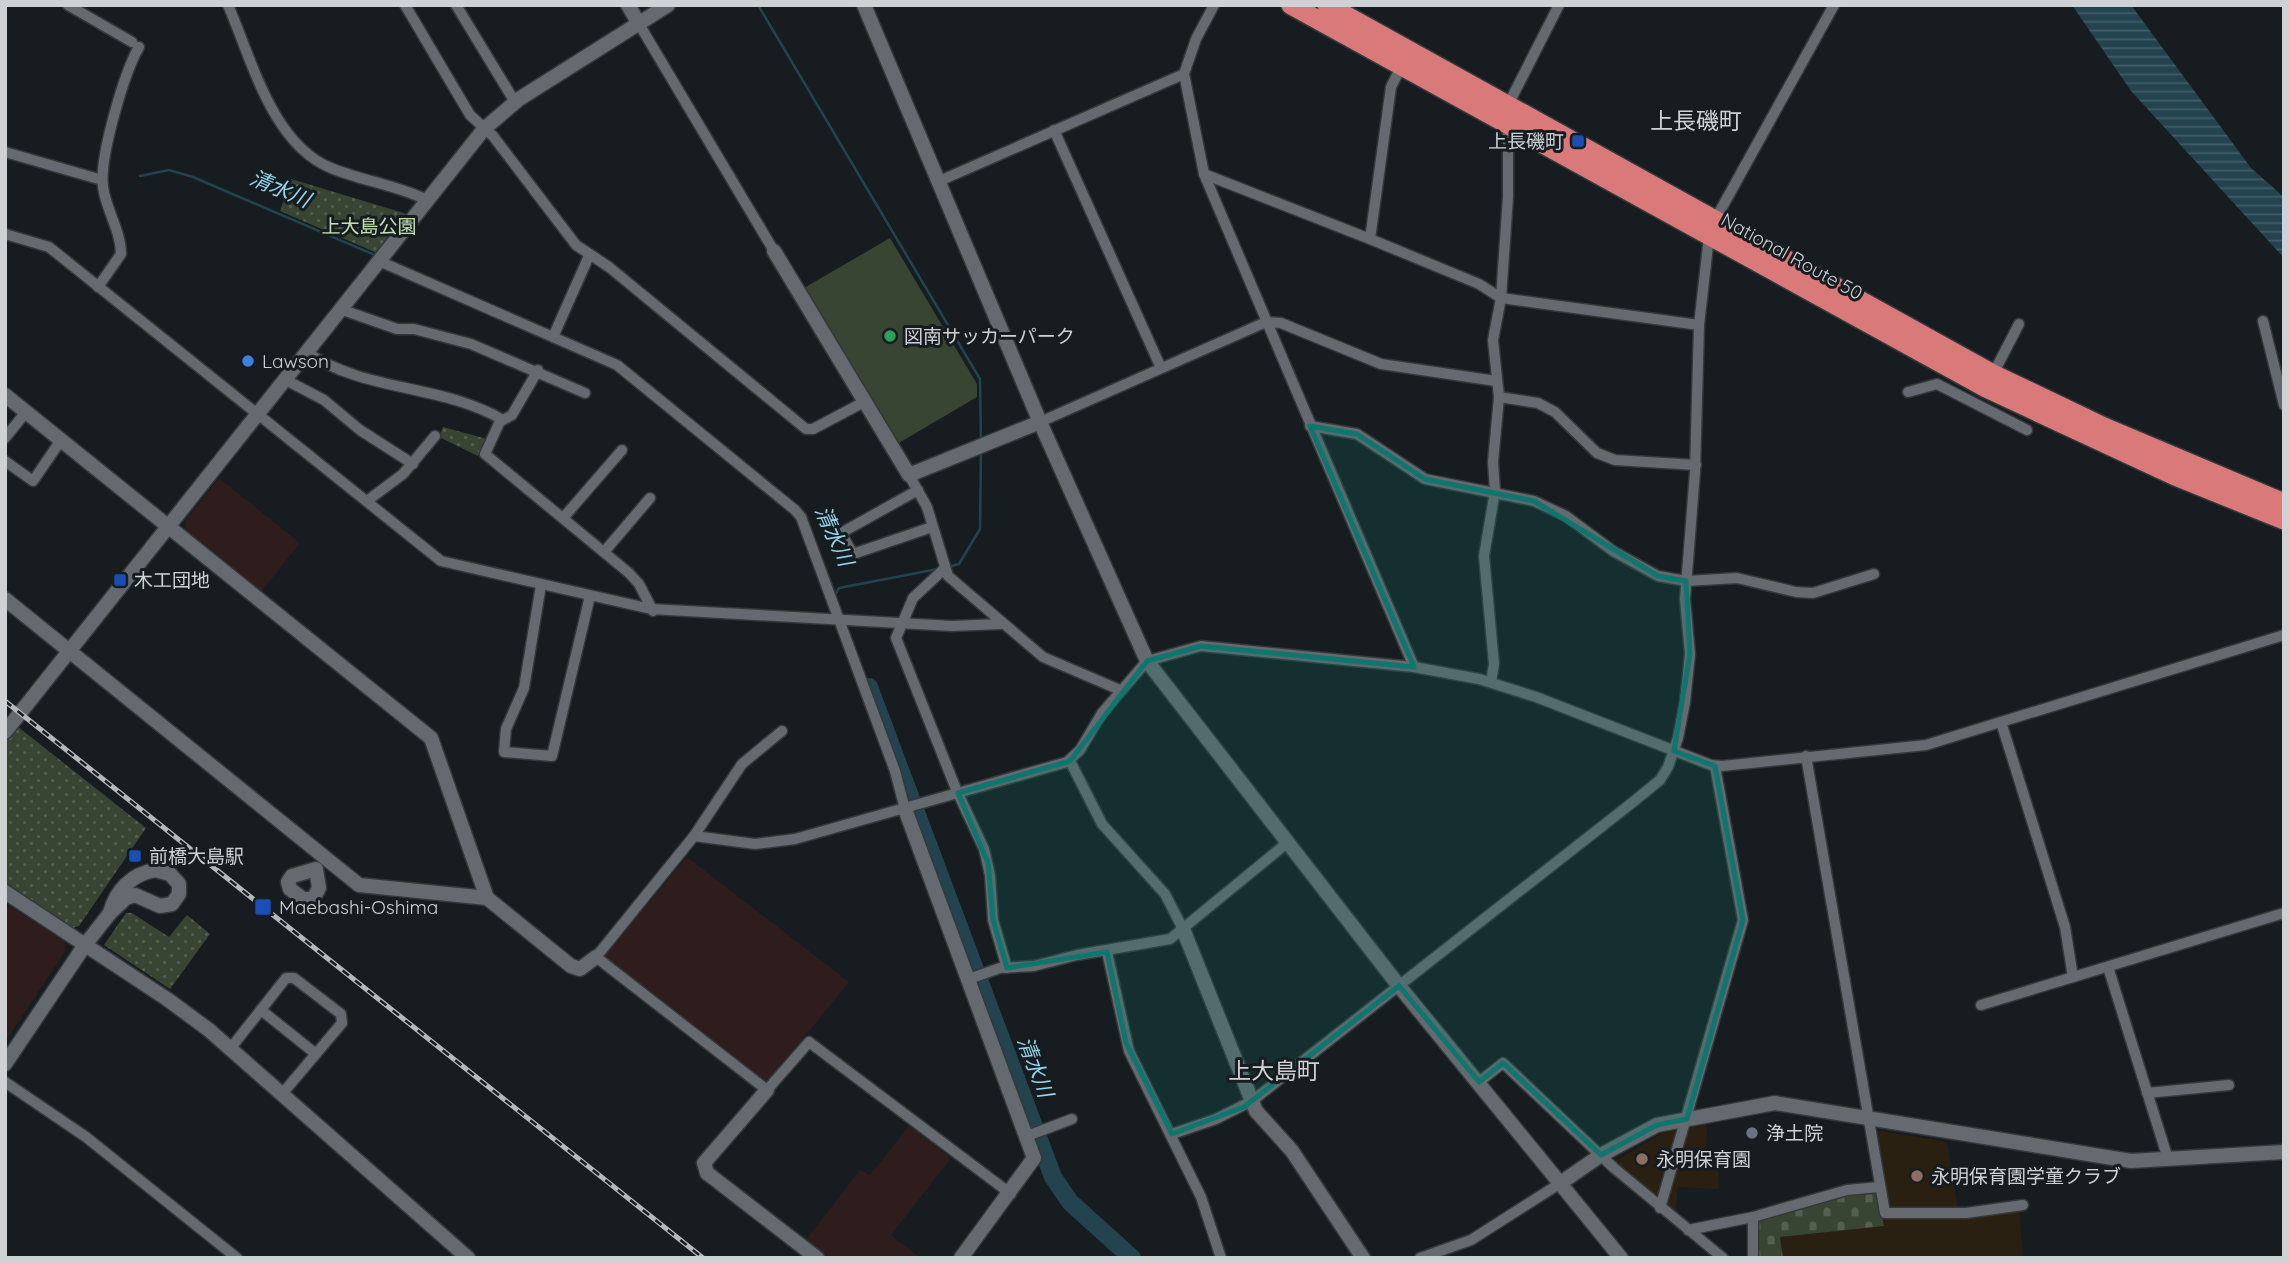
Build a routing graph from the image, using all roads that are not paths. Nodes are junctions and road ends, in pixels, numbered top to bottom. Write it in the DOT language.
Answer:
graph roads {
  1 [pos="68,5"];
  2 [pos="228,5"];
  3 [pos="405,5"];
  4 [pos="456,5"];
  5 [pos="628,5"];
  6 [pos="668,5"];
  7 [pos="864,5"];
  8 [pos="1214,5"];
  9 [pos="1291,5"];
  10 [pos="1327,5"];
  11 [pos="1559,5"];
  12 [pos="1833,5"];
  13 [pos="639,24"];
  14 [pos="1401,67"];
  15 [pos="1184,74"];
  16 [pos="515,102"];
  17 [pos="1507,114"];
  18 [pos="484,130"];
  19 [pos="1054,130"];
  20 [pos="5,152"];
  21 [pos="1204,174"];
  22 [pos="102,180"];
  23 [pos="937,181"];
  24 [pos="427,200"];
  25 [pos="1712,229"];
  26 [pos="5,234"];
  27 [pos="1370,239"];
  28 [pos="774,251"];
  29 [pos="589,256"];
  30 [pos="379,261"];
  31 [pos="98,287"];
  32 [pos="1501,298"];
  33 [pos="340,309"];
  34 [pos="1266,321"];
  35 [pos="2263,321"];
  36 [pos="2019,324"];
  37 [pos="1699,325"];
  38 [pos="553,337"];
  39 [pos="306,352"];
  40 [pos="1161,368"];
  41 [pos="538,370"];
  42 [pos="284,379"];
  43 [pos="1496,380"];
  44 [pos="1986,388"];
  45 [pos="1908,391"];
  46 [pos="585,393"];
  47 [pos="5,396"];
  48 [pos="1499,397"];
  49 [pos="864,402"];
  50 [pos="2284,405"];
  51 [pos="26,412"];
  52 [pos="256,414"];
  53 [pos="501,419"];
  54 [pos="1040,422"];
  55 [pos="1310,426"];
  56 [pos="2027,430"];
  57 [pos="435,436"];
  58 [pos="5,438"];
  59 [pos="61,440"];
  60 [pos="622,450"];
  61 [pos="5,461"];
  62 [pos="413,464"];
  63 [pos="1696,466"];
  64 [pos="909,475"];
  65 [pos="918,491"];
  66 [pos="1495,491"];
  67 [pos="650,498"];
  68 [pos="367,502"];
  69 [pos="2284,503"];
  70 [pos="564,517"];
  71 [pos="2284,520"];
  72 [pos="169,527"];
  73 [pos="932,527"];
  74 [pos="604,552"];
  75 [pos="944,569"];
  76 [pos="1874,574"];
  77 [pos="1686,582"];
  78 [pos="541,585"];
  79 [pos="590,596"];
  80 [pos="5,599"];
  81 [pos="652,611"];
  82 [pos="842,620"];
  83 [pos="902,623"];
  84 [pos="1001,624"];
  85 [pos="2284,635"];
  86 [pos="70,652"];
  87 [pos="1147,661"];
  88 [pos="1414,667"];
  89 [pos="1491,682"];
  90 [pos="1120,690"];
  91 [pos="2001,722"];
  92 [pos="782,731"];
  93 [pos="5,732"];
  94 [pos="1674,751"];
  95 [pos="1806,757"];
  96 [pos="1070,761"];
  97 [pos="1715,766"];
  98 [pos="958,793"];
  99 [pos="910,807"];
  100 [pos="694,836"];
  101 [pos="1287,843"];
  102 [pos="5,892"];
  103 [pos="487,898"];
  104 [pos="110,913"];
  105 [pos="2284,913"];
  106 [pos="1183,929"];
  107 [pos="85,945"];
  108 [pos="1107,953"];
  109 [pos="596,957"];
  110 [pos="2108,967"];
  111 [pos="1007,968"];
  112 [pos="974,977"];
  113 [pos="2073,977"];
  114 [pos="1399,986"];
  115 [pos="1981,1005"];
  116 [pos="261,1010"];
  117 [pos="230,1049"];
  118 [pos="316,1054"];
  119 [pos="5,1064"];
  120 [pos="1479,1082"];
  121 [pos="5,1083"];
  122 [pos="2229,1085"];
  123 [pos="767,1090"];
  124 [pos="2147,1093"];
  125 [pos="282,1094"];
  126 [pos="1252,1101"];
  127 [pos="1867,1118"];
  128 [pos="1073,1119"];
  129 [pos="1687,1119"];
  130 [pos="1032,1134"];
  131 [pos="1172,1135"];
  132 [pos="2284,1152"];
  133 [pos="1601,1155"];
  134 [pos="2168,1159"];
  135 [pos="1560,1183"];
  136 [pos="1880,1187"];
  137 [pos="1011,1194"];
  138 [pos="2023,1205"];
  139 [pos="1660,1208"];
  140 [pos="1753,1217"];
  141 [pos="1688,1230"];
  142 [pos="237,1258"];
  143 [pos="468,1258"];
  144 [pos="817,1258"];
  145 [pos="961,1258"];
  146 [pos="1221,1258"];
  147 [pos="1363,1258"];
  148 [pos="1420,1258"];
  149 [pos="1621,1258"];
  150 [pos="1723,1258"];
  151 [pos="1753,1258"];
  1 -- 22 [label="street"];
  2 -- 24 [label="street"];
  3 -- 18 [label="street"];
  4 -- 16 [label="street"];
  5 -- 13 [label="street"];
  6 -- 13 [label="street"];
  7 -- 23 [label="street"];
  8 -- 15 [label="street"];
  9 -- 14 [label="highway, National Route 50"];
  10 -- 17 [label="highway, National Route 50"];
  11 -- 17 [label="street"];
  12 -- 25 [label="street"];
  13 -- 16 [label="street"];
  13 -- 28 [label="street"];
  14 -- 17 [label="highway, National Route 50"];
  14 -- 27 [label="street"];
  15 -- 19 [label="street"];
  15 -- 21 [label="street"];
  16 -- 18 [label="street"];
  17 -- 25 [label="highway, National Route 50"];
  17 -- 32 [label="street"];
  18 -- 24 [label="street"];
  18 -- 29 [label="street"];
  19 -- 23 [label="street"];
  19 -- 40 [label="street"];
  20 -- 22 [label="street"];
  21 -- 27 [label="street"];
  21 -- 34 [label="street"];
  22 -- 31 [label="street"];
  23 -- 54 [label="street"];
  24 -- 30 [label="street"];
  25 -- 37 [label="street"];
  25 -- 44 [label="highway, National Route 50"];
  26 -- 31 [label="street"];
  27 -- 32 [label="street"];
  28 -- 49 [label="street"];
  29 -- 38 [label="street"];
  29 -- 49 [label="street"];
  30 -- 33 [label="street"];
  30 -- 38 [label="street"];
  31 -- 52 [label="street"];
  32 -- 37 [label="street"];
  32 -- 43 [label="street"];
  33 -- 39 [label="street"];
  33 -- 41 [label="street"];
  34 -- 40 [label="street"];
  34 -- 43 [label="street"];
  34 -- 55 [label="street"];
  35 -- 50 [label="street"];
  36 -- 44 [label="street"];
  37 -- 63 [label="street"];
  38 -- 82 [label="street"];
  39 -- 42 [label="street"];
  39 -- 53 [label="street"];
  40 -- 54 [label="street"];
  41 -- 46 [label="street"];
  41 -- 53 [label="street"];
  42 -- 52 [label="street"];
  42 -- 62 [label="street"];
  43 -- 48 [label="street"];
  44 -- 45 [label="street"];
  44 -- 56 [label="street"];
  44 -- 69 [label="highway, National Route 50"];
  44 -- 71 [label="highway, National Route 50"];
  47 -- 51 [label="street"];
  48 -- 63 [label="street"];
  48 -- 66 [label="street"];
  49 -- 64 [label="street"];
  51 -- 58 [label="street"];
  51 -- 59 [label="street"];
  52 -- 68 [label="street"];
  52 -- 72 [label="street"];
  53 -- 70 [label="street"];
  54 -- 64 [label="street"];
  54 -- 87 [label="street"];
  55 -- 66 [label="street"];
  55 -- 88 [label="street"];
  57 -- 62 [label="street"];
  59 -- 61 [label="street"];
  59 -- 72 [label="street"];
  60 -- 70 [label="street"];
  62 -- 68 [label="street"];
  63 -- 77 [label="street"];
  64 -- 65 [label="street"];
  65 -- 73 [label="street"];
  65 -- 73 [label="street"];
  66 -- 77 [label="street"];
  66 -- 89 [label="street"];
  67 -- 74 [label="street"];
  68 -- 78 [label="street"];
  70 -- 74 [label="street"];
  72 -- 86 [label="street"];
  72 -- 103 [label="street"];
  73 -- 75 [label="street"];
  74 -- 81 [label="street"];
  75 -- 83 [label="street"];
  75 -- 84 [label="street"];
  76 -- 77 [label="street"];
  77 -- 94 [label="street"];
  78 -- 79 [label="street"];
  78 -- 79 [label="street"];
  79 -- 81 [label="street"];
  80 -- 86 [label="street"];
  81 -- 82 [label="street"];
  82 -- 83 [label="street"];
  82 -- 99 [label="street"];
  83 -- 84 [label="street"];
  83 -- 98 [label="street"];
  84 -- 90 [label="street"];
  85 -- 91 [label="street"];
  86 -- 93 [label="street"];
  86 -- 103 [label="street"];
  87 -- 88 [label="street"];
  87 -- 90 [label="street"];
  87 -- 101 [label="street"];
  88 -- 89 [label="street"];
  89 -- 94 [label="street"];
  90 -- 96 [label="street"];
  91 -- 95 [label="street"];
  91 -- 113 [label="street"];
  92 -- 100 [label="street"];
  94 -- 97 [label="street"];
  94 -- 114 [label="street"];
  95 -- 97 [label="street"];
  95 -- 127 [label="street"];
  96 -- 98 [label="street"];
  96 -- 106 [label="street"];
  97 -- 129 [label="street"];
  98 -- 99 [label="street"];
  98 -- 111 [label="street"];
  99 -- 100 [label="street"];
  99 -- 112 [label="street"];
  100 -- 109 [label="street"];
  101 -- 106 [label="street"];
  101 -- 114 [label="street"];
  102 -- 107 [label="street"];
  103 -- 109 [label="street"];
  104 -- 104 [label="street"];
  104 -- 107 [label="street"];
  105 -- 110 [label="street"];
  106 -- 108 [label="street"];
  106 -- 126 [label="street"];
  107 -- 117 [label="street"];
  107 -- 119 [label="street"];
  108 -- 111 [label="street"];
  108 -- 131 [label="street"];
  109 -- 123 [label="street"];
  110 -- 113 [label="street"];
  110 -- 124 [label="street"];
  111 -- 112 [label="street"];
  112 -- 130 [label="street"];
  113 -- 115 [label="street"];
  114 -- 120 [label="street"];
  114 -- 126 [label="street"];
  116 -- 117 [label="street"];
  116 -- 118 [label="street"];
  116 -- 118 [label="street"];
  117 -- 125 [label="street"];
  118 -- 125 [label="street"];
  120 -- 133 [label="street"];
  120 -- 135 [label="street"];
  121 -- 142 [label="street"];
  122 -- 124 [label="street"];
  123 -- 137 [label="street"];
  123 -- 144 [label="street"];
  124 -- 134 [label="street"];
  125 -- 143 [label="street"];
  126 -- 131 [label="street"];
  126 -- 147 [label="street"];
  127 -- 129 [label="street"];
  127 -- 134 [label="street"];
  127 -- 136 [label="street"];
  128 -- 130 [label="street"];
  129 -- 133 [label="street"];
  129 -- 139 [label="street"];
  130 -- 137 [label="street"];
  131 -- 146 [label="street"];
  132 -- 134 [label="street"];
  133 -- 135 [label="street"];
  133 -- 139 [label="street"];
  135 -- 148 [label="street"];
  135 -- 149 [label="street"];
  136 -- 138 [label="street"];
  136 -- 140 [label="street"];
  137 -- 145 [label="street"];
  139 -- 141 [label="street"];
  140 -- 141 [label="street"];
  140 -- 151 [label="street"];
  141 -- 150 [label="street"];
}
